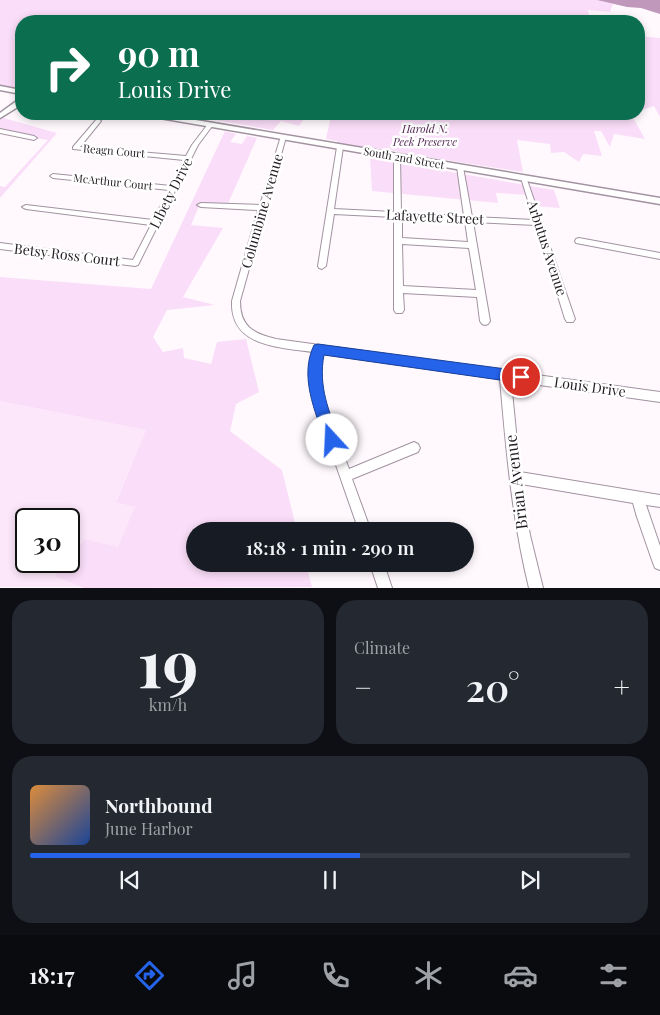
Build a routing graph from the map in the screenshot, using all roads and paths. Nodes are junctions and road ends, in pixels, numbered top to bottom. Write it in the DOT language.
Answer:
graph roads {
  1 [pos="0,88"];
  2 [pos="15,91"];
  3 [pos="15,106"];
  4 [pos="0,116"];
  5 [pos="185,120"];
  6 [pos="98,121"];
  7 [pos="210,124"];
  8 [pos="0,131"];
  9 [pos="283,137"];
  10 [pos="34,138"];
  11 [pos="340,147"];
  12 [pos="397,157"];
  13 [pos="188,158"];
  14 [pos="460,167"];
  15 [pos="53,176"];
  16 [pos="524,178"];
  17 [pos="173,188"];
  18 [pos="660,202"];
  19 [pos="201,205"];
  20 [pos="26,207"];
  21 [pos="263,208"];
  22 [pos="330,211"];
  23 [pos="398,216"];
  24 [pos="468,219"];
  25 [pos="155,223"];
  26 [pos="539,223"];
  27 [pos="398,241"];
  28 [pos="579,241"];
  29 [pos="472,245"];
  30 [pos="0,246"];
  31 [pos="660,256"];
  32 [pos="135,264"];
  33 [pos="322,266"];
  34 [pos="241,285"];
  35 [pos="399,289"];
  36 [pos="481,294"];
  37 [pos="399,310"];
  38 [pos="570,319"];
  39 [pos="486,321"];
  40 [pos="318,349"];
  41 [pos="505,375"];
  42 [pos="660,397"];
  43 [pos="414,448"];
  44 [pos="345,476"];
  45 [pos="515,477"];
  46 [pos="638,497"];
  47 [pos="660,501"];
  48 [pos="362,522"];
  49 [pos="660,563"];
  50 [pos="379,572"];
  51 [pos="385,588"];
  52 [pos="536,588"];
  1 -- 2 [label="main road"];
  3 -- 4 [label="main road"];
  5 -- 7 [label="main road, South 2nd Street"];
  6 -- 13 [label="street, Reagn Court"];
  7 -- 9 [label="main road, South 2nd Street"];
  7 -- 13 [label="street, LIbety Drive"];
  8 -- 10 [label="street"];
  9 -- 11 [label="main road, South 2nd Street"];
  9 -- 21 [label="street, Columbine Avenue"];
  11 -- 12 [label="main road, South 2nd Street"];
  11 -- 22 [label="street"];
  12 -- 14 [label="main road, South 2nd Street"];
  12 -- 23 [label="street"];
  13 -- 17 [label="street, LIbety Drive"];
  14 -- 16 [label="main road, South 2nd Street"];
  14 -- 24 [label="street"];
  15 -- 17 [label="street, McArthur Court"];
  16 -- 18 [label="main road, South 2nd Street"];
  16 -- 26 [label="street, Arbutus Avenue"];
  17 -- 25 [label="street, LIbety Drive"];
  19 -- 21 [label="street"];
  20 -- 25 [label="street"];
  21 -- 34 [label="street, Columbine Avenue"];
  22 -- 23 [label="street, Lafayette Street"];
  22 -- 33 [label="street"];
  23 -- 24 [label="street, Lafayette Street"];
  23 -- 27 [label="street"];
  24 -- 26 [label="street, Lafayette Street"];
  24 -- 29 [label="street"];
  25 -- 32 [label="street, LIbety Drive"];
  26 -- 38 [label="street, Arbutus Avenue"];
  27 -- 29 [label="street"];
  27 -- 35 [label="street"];
  28 -- 31 [label="street"];
  29 -- 36 [label="street"];
  30 -- 32 [label="street, Betsy Ross Court"];
  34 -- 40 [label="street, Louis Drive"];
  35 -- 36 [label="street"];
  35 -- 37 [label="street"];
  36 -- 39 [label="street"];
  40 -- 41 [label="street, Louis Drive"];
  40 -- 44 [label="street"];
  41 -- 42 [label="street, Louis Drive"];
  41 -- 45 [label="street, Brian Avenue"];
  43 -- 44 [label="street"];
  44 -- 48 [label="street"];
  45 -- 46 [label="street"];
  45 -- 52 [label="street, Brian Avenue"];
  46 -- 47 [label="street"];
  46 -- 49 [label="street"];
  50 -- 51 [label="street"];
}
